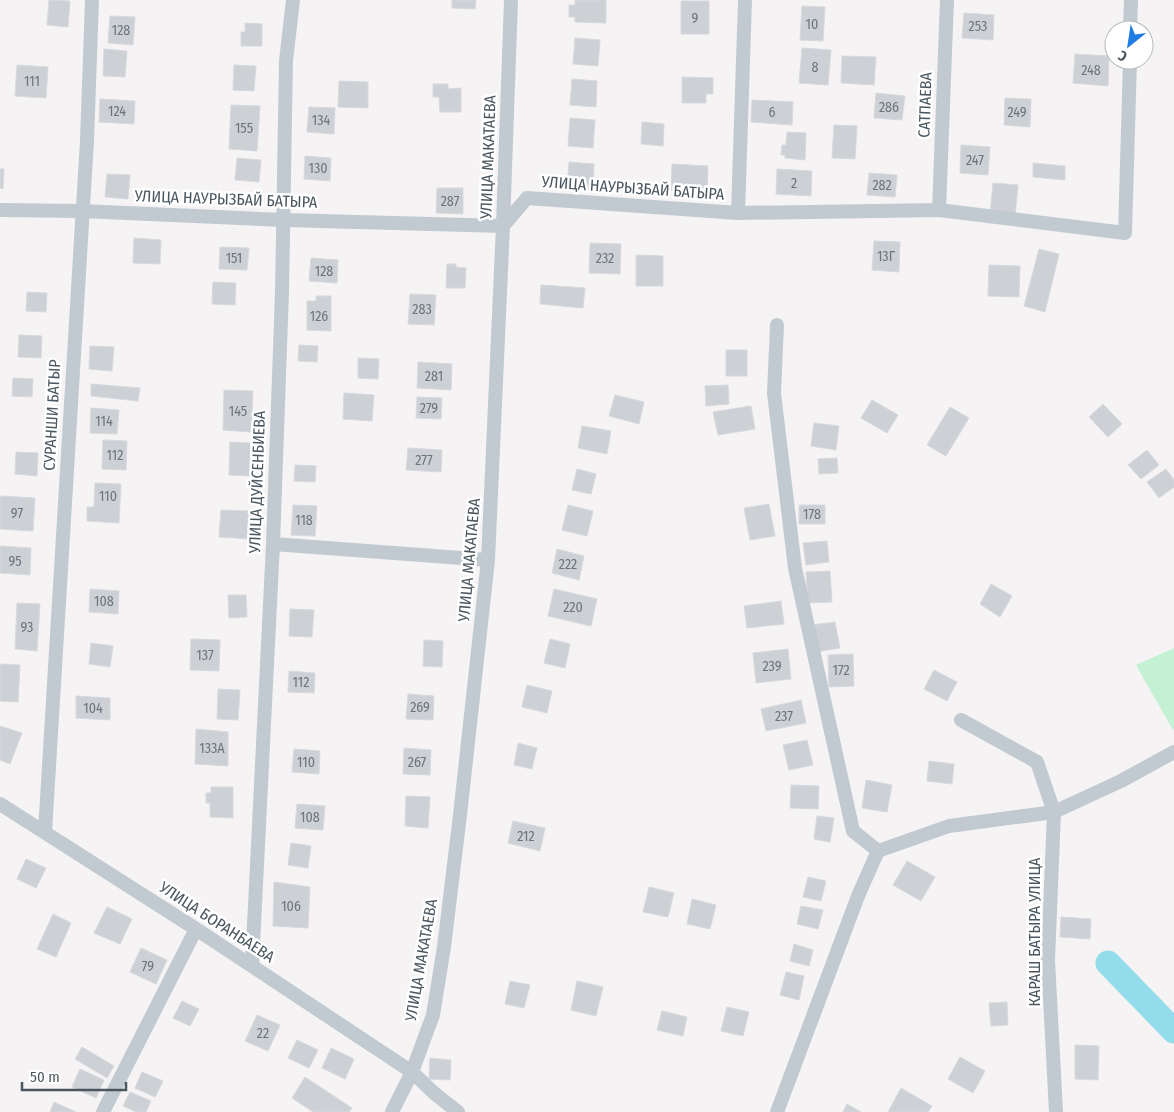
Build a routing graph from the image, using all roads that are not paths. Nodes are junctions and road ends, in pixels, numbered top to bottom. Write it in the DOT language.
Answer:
graph roads {
  1 [pos="92,0"];
  2 [pos="294,0"];
  3 [pos="511,0"];
  4 [pos="745,0"];
  5 [pos="947,0"];
  6 [pos="1131,0"];
  7 [pos="1130,20"];
  8 [pos="1130,70"];
  9 [pos="0,210"];
  10 [pos="939,210"];
  11 [pos="82,211"];
  12 [pos="738,213"];
  13 [pos="284,220"];
  14 [pos="503,226"];
  15 [pos="777,325"];
  16 [pos="273,544"];
  17 [pos="488,560"];
  18 [pos="961,720"];
  19 [pos="1172,757"];
  20 [pos="0,804"];
  21 [pos="1054,812"];
  22 [pos="44,832"];
  23 [pos="878,851"];
  24 [pos="196,929"];
  25 [pos="252,965"];
  26 [pos="412,1072"];
  27 [pos="103,1112"];
  28 [pos="392,1112"];
  29 [pos="458,1112"];
  30 [pos="777,1112"];
  31 [pos="1056,1112"];
  1 -- 11 [label="street, СУРАНШИ БАТЫР"];
  2 -- 13 [label="street, УЛИЦА ДУЙСЕНБИЕВА"];
  3 -- 14 [label="street, УЛИЦА МАКАТАЕВА"];
  4 -- 12 [label="street"];
  5 -- 10 [label="street, САТПАЕВА"];
  6 -- 7 [label="street"];
  8 -- 10 [label="street, УЛИЦА НАУРЫЗБАЙ БАТЫРА"];
  9 -- 11 [label="street, УЛИЦА НАУРЫЗБАЙ БАТЫРА"];
  10 -- 12 [label="street, УЛИЦА НАУРЫЗБАЙ БАТЫРА"];
  11 -- 13 [label="street, УЛИЦА НАУРЫЗБАЙ БАТЫРА"];
  11 -- 22 [label="street, СУРАНШИ БАТЫР"];
  12 -- 14 [label="street, УЛИЦА НАУРЫЗБАЙ БАТЫРА"];
  13 -- 14 [label="street, УЛИЦА НАУРЫЗБАЙ БАТЫРА"];
  13 -- 16 [label="street, УЛИЦА ДУЙСЕНБИЕВА"];
  14 -- 17 [label="street, УЛИЦА МАКАТАЕВА"];
  15 -- 23 [label="street"];
  16 -- 17 [label="street"];
  16 -- 25 [label="street, УЛИЦА ДУЙСЕНБИЕВА"];
  17 -- 26 [label="street, УЛИЦА МАКАТАЕВА"];
  18 -- 21 [label="street"];
  19 -- 21 [label="street"];
  20 -- 22 [label="street, УЛИЦА БОРАНБАЕВА"];
  21 -- 23 [label="street"];
  21 -- 31 [label="street, КАРАШ БАТЫРА УЛИЦА"];
  22 -- 24 [label="street, УЛИЦА БОРАНБАЕВА"];
  23 -- 30 [label="street"];
  24 -- 25 [label="street, УЛИЦА БОРАНБАЕВА"];
  24 -- 27 [label="street"];
  25 -- 26 [label="street, УЛИЦА БОРАНБАЕВА"];
  26 -- 28 [label="street, УЛИЦА МАКАТАЕВА"];
  26 -- 29 [label="street, УЛИЦА БОРАНБАЕВА"];
}
